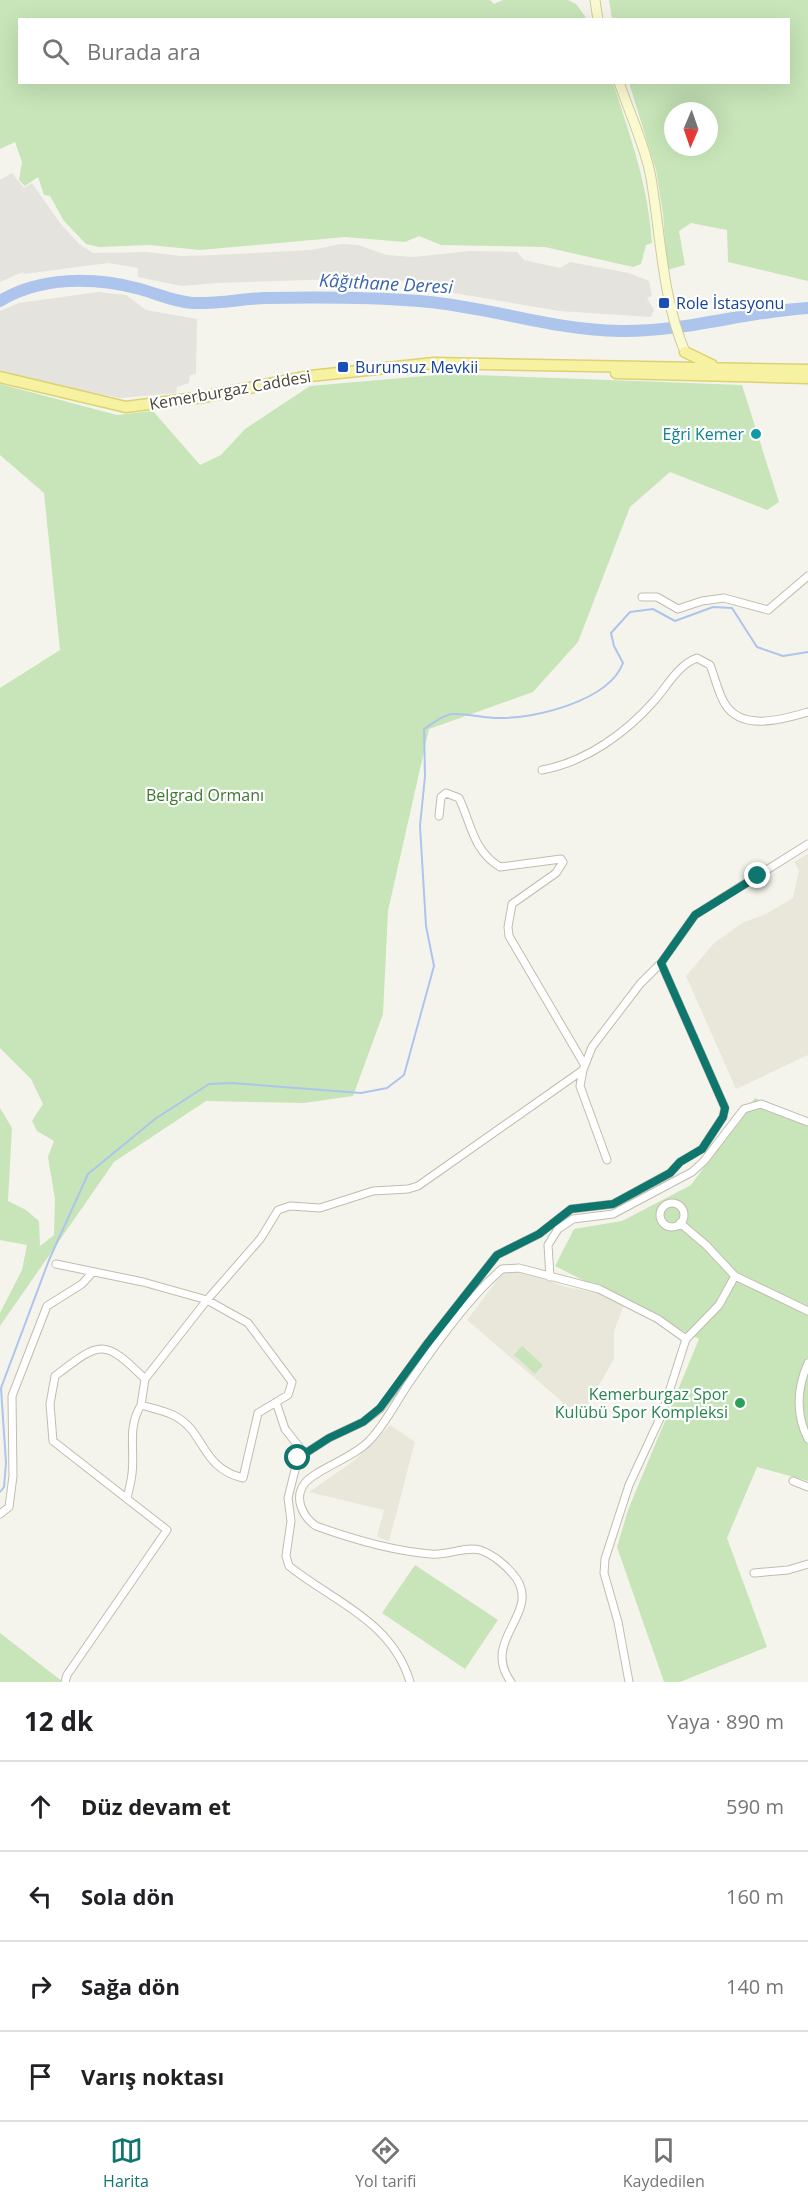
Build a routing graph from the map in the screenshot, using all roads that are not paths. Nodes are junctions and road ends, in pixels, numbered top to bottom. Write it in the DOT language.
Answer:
graph roads {
  1 [pos="595,0"];
  2 [pos="598,18"];
  3 [pos="620,84"];
  4 [pos="680,346"];
  5 [pos="500,366"];
  6 [pos="662,368"];
  7 [pos="726,369"];
  8 [pos="683,370"];
  9 [pos="808,370"];
  10 [pos="0,377"];
  11 [pos="808,378"];
  12 [pos="808,576"];
  13 [pos="642,597"];
  14 [pos="808,712"];
  15 [pos="542,770"];
  16 [pos="439,816"];
  17 [pos="808,844"];
  18 [pos="661,963"];
  19 [pos="584,1067"];
  20 [pos="807,1120"];
  21 [pos="607,1160"];
  22 [pos="653,1195"];
  23 [pos="662,1208"];
  24 [pos="680,1223"];
  25 [pos="56,1264"];
  26 [pos="92,1273"];
  27 [pos="735,1276"];
  28 [pos="550,1277"];
  29 [pos="207,1300"];
  30 [pos="808,1311"];
  31 [pos="686,1339"];
  32 [pos="808,1363"];
  33 [pos="145,1379"];
  34 [pos="276,1402"];
  35 [pos="141,1405"];
  36 [pos="808,1439"];
  37 [pos="304,1453"];
  38 [pos="793,1481"];
  39 [pos="808,1487"];
  40 [pos="127,1498"];
  41 [pos="0,1514"];
  42 [pos="808,1564"];
  43 [pos="754,1572"];
  44 [pos="66,1682"];
  45 [pos="410,1682"];
  46 [pos="511,1682"];
  47 [pos="629,1682"];
  1 -- 2 [label="main road"];
  3 -- 4 [label="main road"];
  4 -- 6 [label="main road"];
  4 -- 7 [label="main road"];
  4 -- 8 [label="main road"];
  5 -- 6 [label="main road, Kemerburgaz Caddesi"];
  5 -- 8 [label="main road, Kemerburgaz Caddesi"];
  5 -- 10 [label="main road, Kemerburgaz Caddesi"];
  6 -- 8 [label="main road, Kemerburgaz Caddesi"];
  7 -- 8 [label="main road"];
  7 -- 9 [label="main road"];
  8 -- 11 [label="main road"];
  12 -- 13 [label="street"];
  14 -- 15 [label="street"];
  16 -- 19 [label="street"];
  17 -- 18 [label="street"];
  18 -- 19 [label="street"];
  18 -- 37 [label="street"];
  19 -- 21 [label="street"];
  19 -- 29 [label="street"];
  20 -- 22 [label="street"];
  22 -- 23 [label="street"];
  22 -- 28 [label="street"];
  23 -- 24 [label="street"];
  23 -- 24 [label="street"];
  24 -- 27 [label="street"];
  25 -- 26 [label="street"];
  26 -- 29 [label="street"];
  26 -- 41 [label="street"];
  27 -- 30 [label="street"];
  27 -- 31 [label="street"];
  28 -- 31 [label="street"];
  28 -- 46 [label="street"];
  29 -- 33 [label="street"];
  29 -- 34 [label="street"];
  31 -- 47 [label="street"];
  32 -- 36 [label="street"];
  33 -- 35 [label="street"];
  33 -- 40 [label="street"];
  34 -- 35 [label="street"];
  34 -- 37 [label="street"];
  35 -- 40 [label="street"];
  37 -- 45 [label="street"];
  38 -- 39 [label="street"];
  40 -- 44 [label="street"];
  42 -- 43 [label="street"];
}
